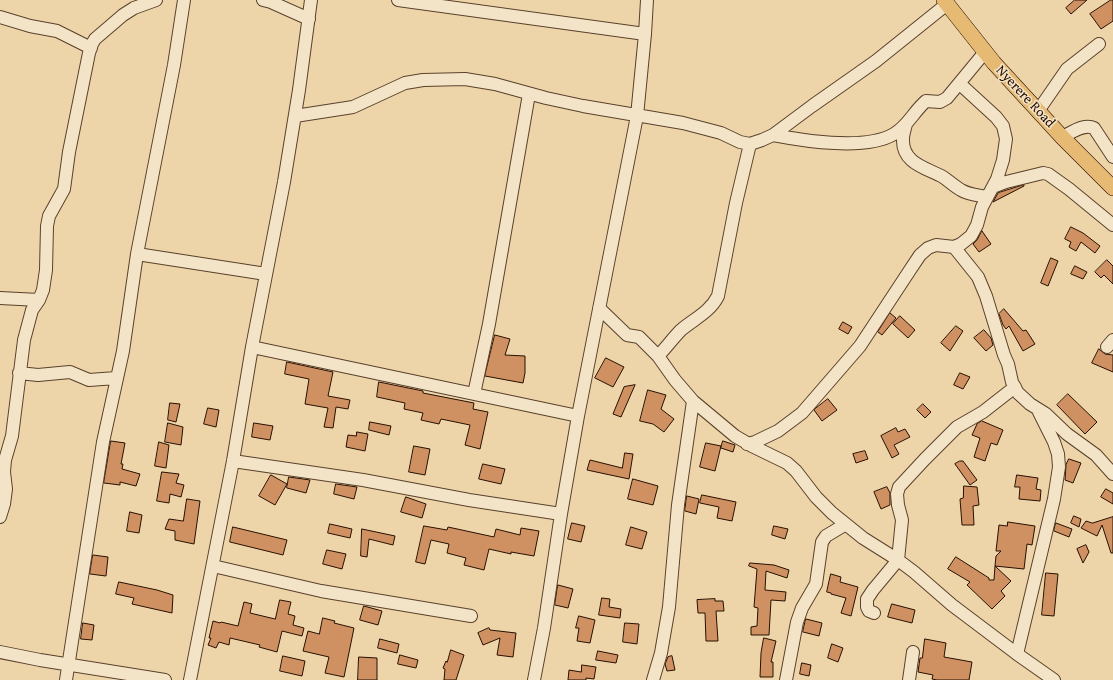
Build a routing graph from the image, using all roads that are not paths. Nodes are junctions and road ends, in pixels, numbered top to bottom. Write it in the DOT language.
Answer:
graph roads {
  1 [pos="156,0"];
  2 [pos="184,0"];
  3 [pos="263,0"];
  4 [pos="311,0"];
  5 [pos="398,0"];
  6 [pos="646,0"];
  7 [pos="945,2"];
  8 [pos="0,17"];
  9 [pos="309,19"];
  10 [pos="645,34"];
  11 [pos="1099,44"];
  12 [pos="91,48"];
  13 [pos="985,52"];
  14 [pos="960,84"];
  15 [pos="529,94"];
  16 [pos="1038,111"];
  17 [pos="295,116"];
  18 [pos="636,116"];
  19 [pos="906,124"];
  20 [pos="773,135"];
  21 [pos="1062,137"];
  22 [pos="750,144"];
  23 [pos="1113,157"];
  24 [pos="1113,188"];
  25 [pos="990,192"];
  26 [pos="1113,225"];
  27 [pos="954,247"];
  28 [pos="137,254"];
  29 [pos="266,274"];
  30 [pos="0,298"];
  31 [pos="39,300"];
  32 [pos="599,308"];
  33 [pos="252,347"];
  34 [pos="658,356"];
  35 [pos="20,373"];
  36 [pos="116,378"];
  37 [pos="1015,387"];
  38 [pos="474,394"];
  39 [pos="693,401"];
  40 [pos="1037,408"];
  41 [pos="578,416"];
  42 [pos="747,444"];
  43 [pos="233,461"];
  44 [pos="1113,474"];
  45 [pos="561,514"];
  46 [pos="0,517"];
  47 [pos="846,524"];
  48 [pos="898,560"];
  49 [pos="213,566"];
  50 [pos="874,613"];
  51 [pos="471,616"];
  52 [pos="0,652"];
  53 [pos="913,652"];
  54 [pos="1017,654"];
  55 [pos="68,665"];
  56 [pos="66,680"];
  57 [pos="165,680"];
  58 [pos="190,680"];
  59 [pos="534,680"];
  60 [pos="653,680"];
  61 [pos="786,680"];
  62 [pos="909,680"];
  63 [pos="1054,680"];
  1 -- 12 [label="street"];
  2 -- 28 [label="street"];
  3 -- 9 [label="street"];
  4 -- 9 [label="street"];
  5 -- 10 [label="street"];
  6 -- 10 [label="street"];
  7 -- 13 [label="main road, Nyerere Road"];
  7 -- 20 [label="street"];
  8 -- 12 [label="street"];
  9 -- 17 [label="street"];
  10 -- 18 [label="street"];
  11 -- 16 [label="street"];
  12 -- 31 [label="street"];
  13 -- 14 [label="street"];
  13 -- 16 [label="main road, Nyerere Road"];
  14 -- 19 [label="street"];
  14 -- 25 [label="street"];
  15 -- 17 [label="street"];
  15 -- 18 [label="street"];
  15 -- 38 [label="street"];
  16 -- 21 [label="main road, Nyerere Road"];
  17 -- 29 [label="street"];
  18 -- 22 [label="street"];
  18 -- 32 [label="street"];
  19 -- 20 [label="street"];
  19 -- 25 [label="street"];
  20 -- 22 [label="street"];
  21 -- 23 [label="street"];
  21 -- 24 [label="main road, Nyerere Road"];
  22 -- 34 [label="street"];
  25 -- 26 [label="street"];
  25 -- 27 [label="street"];
  27 -- 37 [label="street"];
  27 -- 42 [label="street"];
  28 -- 29 [label="street"];
  28 -- 36 [label="street"];
  29 -- 33 [label="street"];
  30 -- 31 [label="street"];
  31 -- 35 [label="street"];
  32 -- 34 [label="street"];
  32 -- 41 [label="street"];
  33 -- 38 [label="street"];
  33 -- 43 [label="street"];
  34 -- 39 [label="street"];
  35 -- 36 [label="street"];
  35 -- 46 [label="street"];
  36 -- 55 [label="street"];
  37 -- 40 [label="street"];
  37 -- 48 [label="street"];
  38 -- 41 [label="street"];
  39 -- 42 [label="street"];
  39 -- 60 [label="street"];
  40 -- 44 [label="street"];
  40 -- 54 [label="street"];
  41 -- 45 [label="street"];
  42 -- 47 [label="street"];
  43 -- 45 [label="street"];
  43 -- 49 [label="street"];
  45 -- 59 [label="street"];
  47 -- 48 [label="street"];
  47 -- 61 [label="street"];
  48 -- 50 [label="street"];
  48 -- 54 [label="street"];
  49 -- 51 [label="street"];
  49 -- 58 [label="street"];
  52 -- 55 [label="street"];
  53 -- 62 [label="street"];
  54 -- 63 [label="street"];
  55 -- 56 [label="street"];
  55 -- 57 [label="street"];
}
